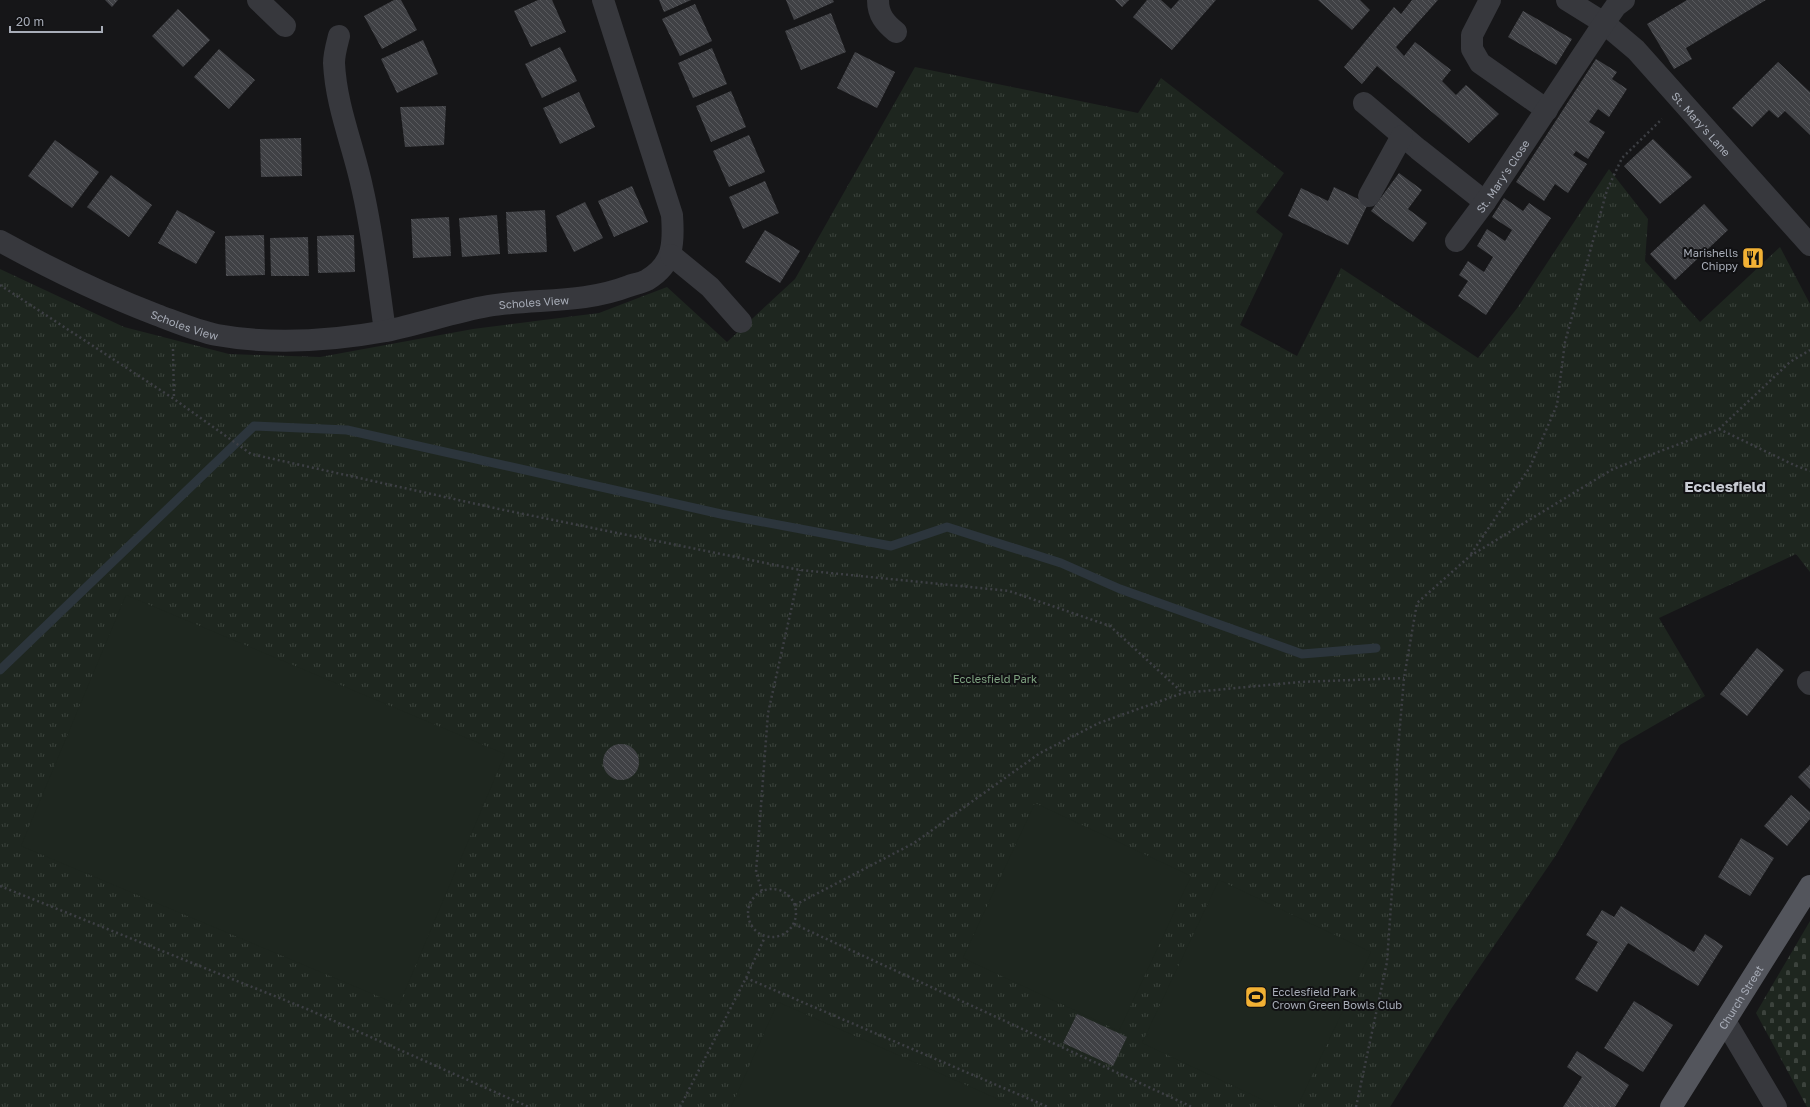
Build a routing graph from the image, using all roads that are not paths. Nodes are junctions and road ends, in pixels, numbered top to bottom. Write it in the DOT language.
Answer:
graph roads {
  1 [pos="258,0"];
  2 [pos="603,0"];
  3 [pos="878,0"];
  4 [pos="1490,0"];
  5 [pos="1567,0"];
  6 [pos="1624,0"];
  7 [pos="1604,23"];
  8 [pos="285,26"];
  9 [pos="896,32"];
  10 [pos="339,36"];
  11 [pos="1364,103"];
  12 [pos="1547,110"];
  13 [pos="1402,136"];
  14 [pos="1369,196"];
  15 [pos="1485,202"];
  16 [pos="0,241"];
  17 [pos="1456,241"];
  18 [pos="1810,245"];
  19 [pos="671,255"];
  20 [pos="741,322"];
  21 [pos="385,331"];
  22 [pos="1810,886"];
  23 [pos="1725,1021"];
  24 [pos="1670,1107"];
  25 [pos="1776,1107"];
  1 -- 8 [label="street"];
  2 -- 19 [label="street"];
  3 -- 9 [label="street"];
  4 -- 12 [label="street"];
  5 -- 7 [label="street, St. Mary's Lane"];
  6 -- 7 [label="street, St. Mary's Close"];
  7 -- 12 [label="street, St. Mary's Close"];
  7 -- 18 [label="street, St. Mary's Lane"];
  10 -- 21 [label="street"];
  11 -- 13 [label="street"];
  12 -- 15 [label="street, St. Mary's Close"];
  13 -- 14 [label="street"];
  13 -- 15 [label="street"];
  15 -- 17 [label="street, St. Mary's Close"];
  16 -- 21 [label="street, Scholes View"];
  19 -- 20 [label="street"];
  19 -- 21 [label="street, Scholes View"];
  22 -- 23 [label="main road, Church Street"];
  23 -- 24 [label="main road, Church Street"];
  23 -- 25 [label="street"];
}
